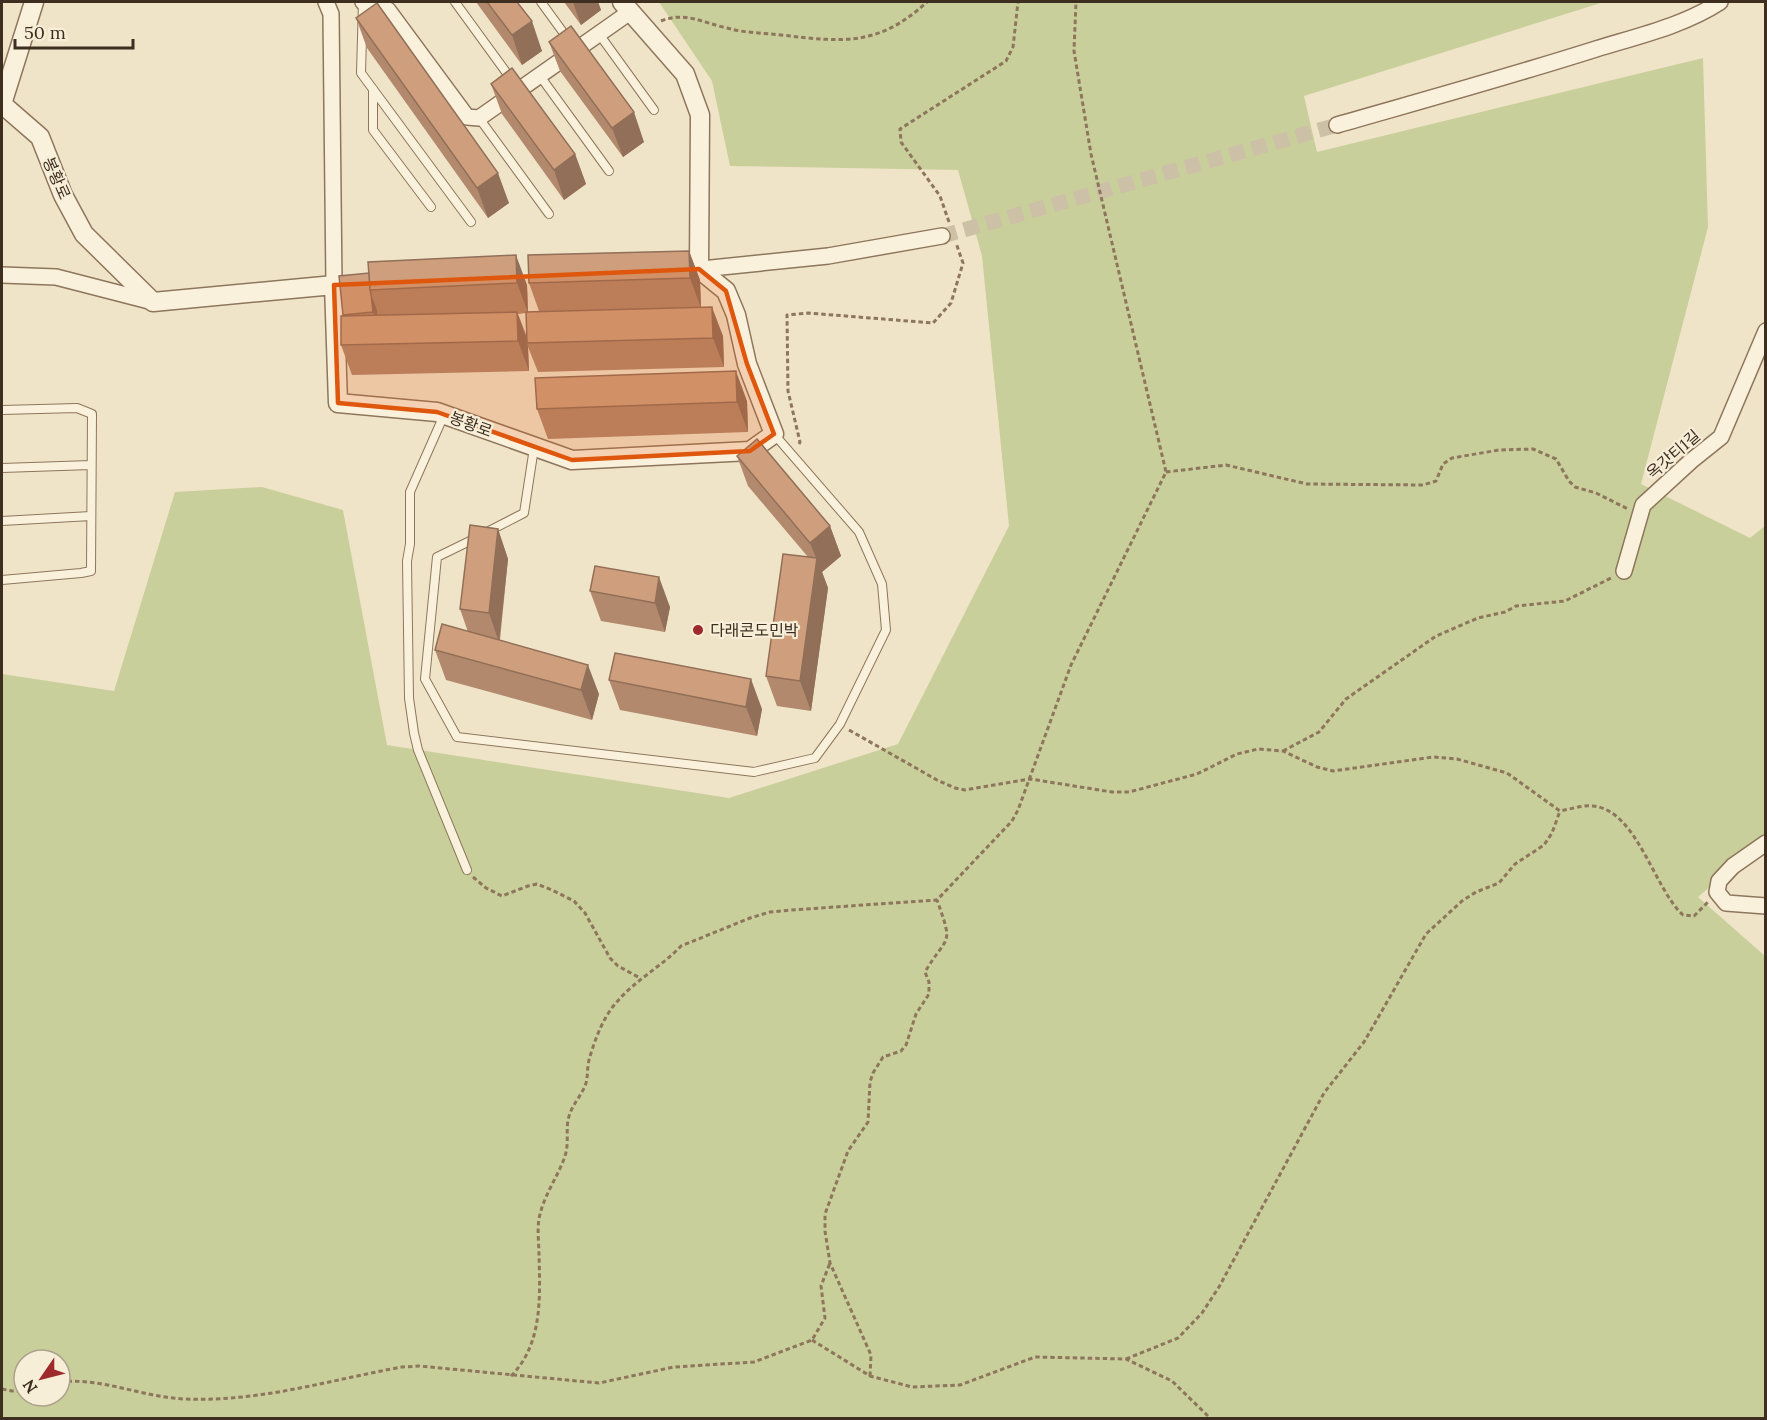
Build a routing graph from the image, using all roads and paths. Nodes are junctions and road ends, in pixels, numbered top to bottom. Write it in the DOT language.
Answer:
graph roads {
  1 [pos="34,2"];
  2 [pos="326,2"];
  3 [pos="363,2"];
  4 [pos="455,2"];
  5 [pos="541,2"];
  6 [pos="927,2"];
  7 [pos="1076,2"];
  8 [pos="1720,2"];
  9 [pos="626,7"];
  10 [pos="649,33"];
  11 [pos="599,34"];
  12 [pos="576,50"];
  13 [pos="540,75"];
  14 [pos="373,89"];
  15 [pos="518,90"];
  16 [pos="654,110"];
  17 [pos="479,118"];
  18 [pos="1337,125"];
  19 [pos="609,171"];
  20 [pos="431,207"];
  21 [pos="549,214"];
  22 [pos="471,222"];
  23 [pos="942,236"];
  24 [pos="699,269"];
  25 [pos="675,270"];
  26 [pos="2,275"];
  27 [pos="358,284"];
  28 [pos="334,285"];
  29 [pos="153,302"];
  30 [pos="1766,331"];
  31 [pos="2,410"];
  32 [pos="444,414"];
  33 [pos="774,434"];
  34 [pos="534,447"];
  35 [pos="91,465"];
  36 [pos="2,468"];
  37 [pos="1166,472"];
  38 [pos="1641,513"];
  39 [pos="92,516"];
  40 [pos="2,521"];
  41 [pos="1624,571"];
  42 [pos="2,580"];
  43 [pos="840,724"];
  44 [pos="1283,751"];
  45 [pos="1030,779"];
  46 [pos="1560,811"];
  47 [pos="1766,843"];
  48 [pos="467,870"];
  49 [pos="1718,886"];
  50 [pos="938,900"];
  51 [pos="1766,906"];
  52 [pos="640,978"];
  53 [pos="830,1263"];
  54 [pos="812,1340"];
  55 [pos="1126,1359"];
  56 [pos="511,1376"];
  57 [pos="870,1376"];
  58 [pos="72,1380"];
  59 [pos="1210,1419"];
  1 -- 29 [label="street, 봉황로"];
  2 -- 28 [label="street"];
  3 -- 14 [label="lane"];
  3 -- 17 [label="street"];
  4 -- 15 [label="lane"];
  5 -- 12 [label="lane"];
  6 -- 10 [label="path"];
  7 -- 37 [label="path"];
  8 -- 18 [label="street"];
  9 -- 10 [label="street"];
  9 -- 11 [label="street"];
  10 -- 24 [label="street"];
  11 -- 12 [label="street"];
  11 -- 16 [label="lane"];
  12 -- 13 [label="street"];
  13 -- 15 [label="street"];
  13 -- 19 [label="lane"];
  14 -- 20 [label="lane"];
  14 -- 22 [label="lane"];
  15 -- 17 [label="street"];
  17 -- 21 [label="lane"];
  23 -- 24 [label="street"];
  24 -- 25 [label="street"];
  24 -- 33 [label="street"];
  26 -- 29 [label="street"];
  27 -- 28 [label="street"];
  28 -- 29 [label="street"];
  28 -- 32 [label="street, 봉황로"];
  30 -- 38 [label="street, 옥갓티1길"];
  31 -- 35 [label="lane"];
  32 -- 34 [label="street, 봉황로"];
  32 -- 48 [label="lane"];
  33 -- 34 [label="street, 봉황로"];
  33 -- 43 [label="lane"];
  34 -- 43 [label="lane"];
  35 -- 36 [label="lane"];
  35 -- 39 [label="lane"];
  37 -- 38 [label="path"];
  37 -- 45 [label="path"];
  38 -- 41 [label="street, 옥갓티1길"];
  39 -- 40 [label="lane"];
  39 -- 42 [label="lane"];
  41 -- 44 [label="path"];
  43 -- 45 [label="path"];
  44 -- 45 [label="path"];
  44 -- 46 [label="path"];
  45 -- 50 [label="path"];
  46 -- 49 [label="path"];
  46 -- 55 [label="path"];
  47 -- 49 [label="street"];
  48 -- 52 [label="path"];
  49 -- 51 [label="street"];
  50 -- 52 [label="path"];
  50 -- 53 [label="path"];
  52 -- 56 [label="path"];
  53 -- 54 [label="path"];
  53 -- 57 [label="path"];
  54 -- 56 [label="path"];
  54 -- 57 [label="path"];
  55 -- 57 [label="path"];
  55 -- 59 [label="path"];
  56 -- 58 [label="path"];
}
